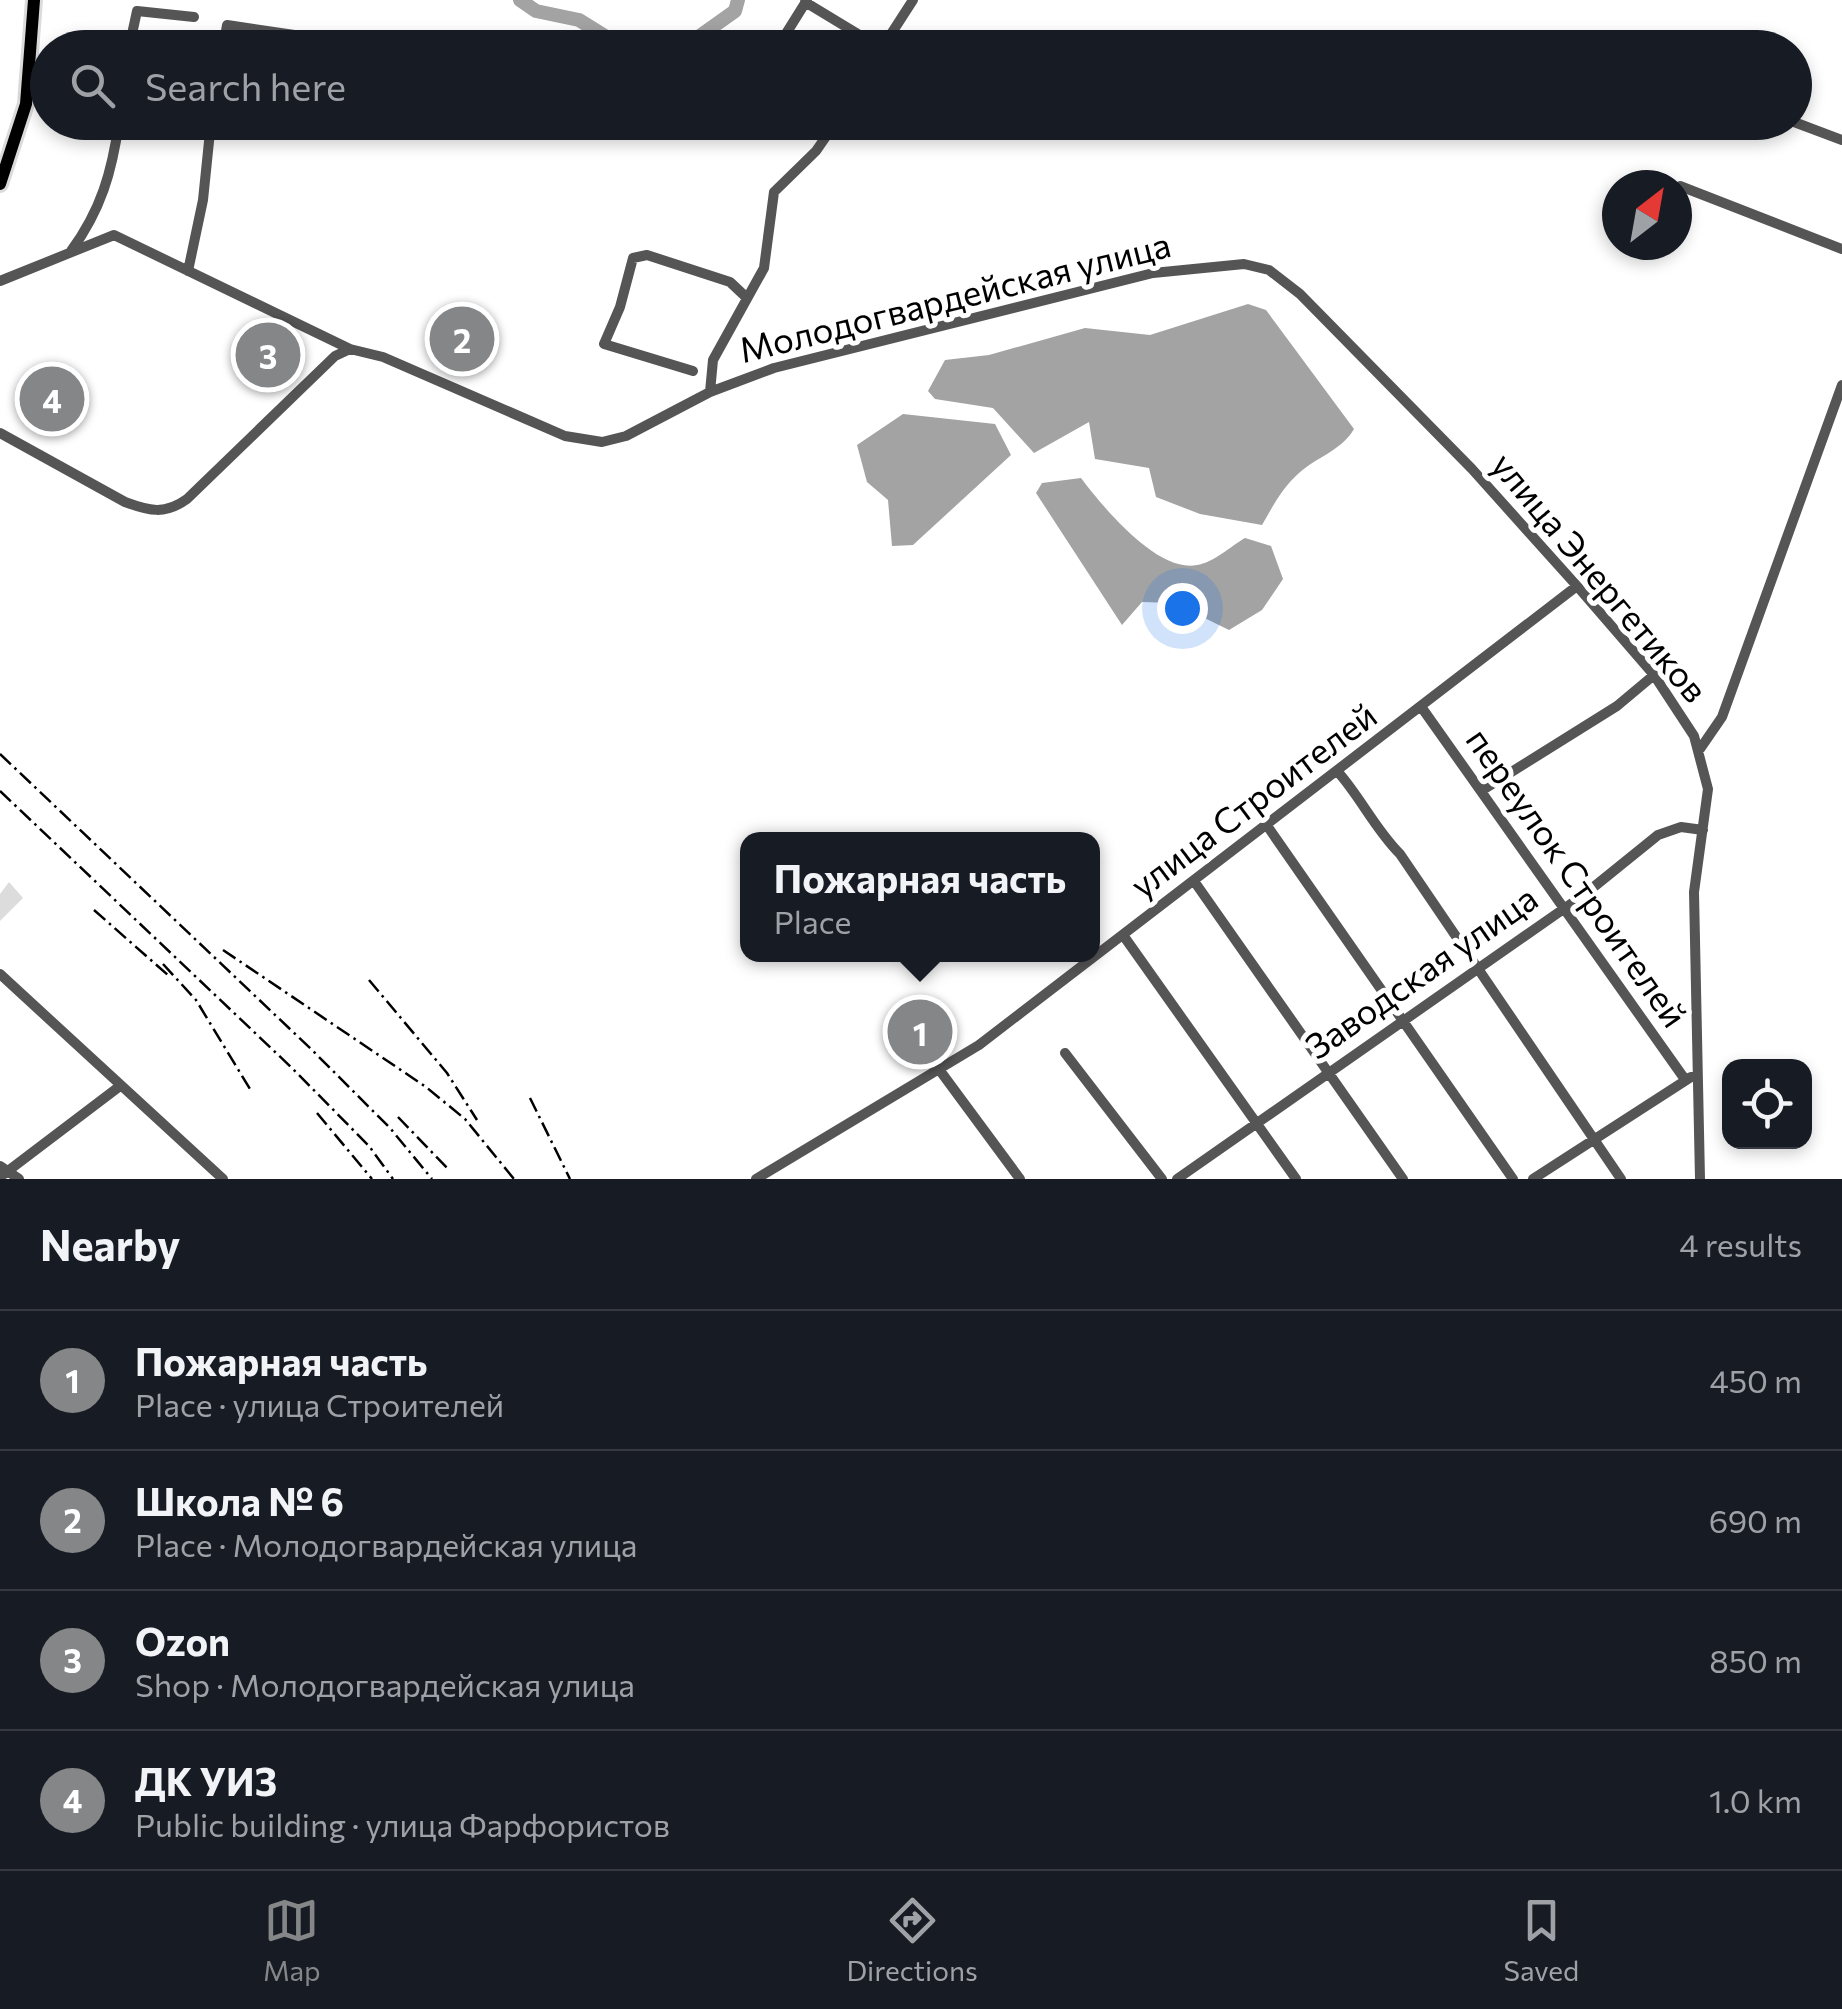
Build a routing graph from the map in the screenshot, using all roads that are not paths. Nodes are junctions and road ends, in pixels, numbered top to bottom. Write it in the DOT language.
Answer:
graph roads {
  1 [pos="34,0"];
  2 [pos="913,0"];
  3 [pos="806,1"];
  4 [pos="194,17"];
  5 [pos="32,30"];
  6 [pos="133,30"];
  7 [pos="226,30"];
  8 [pos="266,30"];
  9 [pos="788,30"];
  10 [pos="853,30"];
  11 [pos="894,30"];
  12 [pos="30,52"];
  13 [pos="1812,129"];
  14 [pos="116,140"];
  15 [pos="209,140"];
  16 [pos="824,140"];
  17 [pos="1842,140"];
  18 [pos="0,184"];
  19 [pos="1692,191"];
  20 [pos="1842,249"];
  21 [pos="70,251"];
  22 [pos="1269,270"];
  23 [pos="188,271"];
  24 [pos="0,281"];
  25 [pos="747,298"];
  26 [pos="350,349"];
  27 [pos="693,370"];
  28 [pos="1842,385"];
  29 [pos="710,392"];
  30 [pos="0,433"];
  31 [pos="1577,586"];
  32 [pos="1654,675"];
  33 [pos="1422,708"];
  34 [pos="1700,749"];
  35 [pos="1338,772"];
  36 [pos="1481,791"];
  37 [pos="1268,827"];
  38 [pos="1703,830"];
  39 [pos="1194,881"];
  40 [pos="1563,909"];
  41 [pos="1123,935"];
  42 [pos="1100,952"];
  43 [pos="1087,962"];
  44 [pos="1479,969"];
  45 [pos="0,974"];
  46 [pos="1403,1021"];
  47 [pos="1065,1053"];
  48 [pos="941,1072"];
  49 [pos="1327,1072"];
  50 [pos="1697,1077"];
  51 [pos="1684,1078"];
  52 [pos="120,1086"];
  53 [pos="1257,1123"];
  54 [pos="1593,1140"];
  55 [pos="7,1174"];
  56 [pos="223,1179"];
  57 [pos="756,1179"];
  58 [pos="1020,1179"];
  59 [pos="1162,1179"];
  60 [pos="1177,1179"];
  61 [pos="1296,1179"];
  62 [pos="1403,1179"];
  63 [pos="1513,1179"];
  64 [pos="1534,1179"];
  65 [pos="1621,1179"];
  66 [pos="1700,1179"];
  1 -- 5 [label="main road"];
  2 -- 11 [label="street"];
  3 -- 9 [label="street"];
  3 -- 10 [label="street"];
  4 -- 6 [label="street"];
  7 -- 8 [label="street"];
  12 -- 18 [label="main road"];
  13 -- 17 [label="street"];
  14 -- 21 [label="street"];
  15 -- 23 [label="street"];
  16 -- 25 [label="street"];
  19 -- 20 [label="street"];
  21 -- 23 [label="street, Молодогвардейская улица"];
  21 -- 24 [label="street, Молодогвардейская улица"];
  22 -- 29 [label="street, Молодогвардейская улица"];
  22 -- 31 [label="street, улица Энергетиков"];
  23 -- 26 [label="street, Молодогвардейская улица"];
  25 -- 27 [label="street"];
  25 -- 29 [label="street"];
  26 -- 29 [label="street, Молодогвардейская улица"];
  26 -- 30 [label="street"];
  28 -- 34 [label="street"];
  31 -- 32 [label="street, улица Энергетиков"];
  31 -- 33 [label="street, улица Строителей"];
  32 -- 34 [label="street, улица Энергетиков"];
  32 -- 36 [label="street"];
  33 -- 35 [label="street, улица Строителей"];
  33 -- 36 [label="street, переулок Строителей"];
  34 -- 38 [label="street, улица Энергетиков"];
  35 -- 37 [label="street, улица Строителей"];
  35 -- 44 [label="street"];
  36 -- 40 [label="street, переулок Строителей"];
  37 -- 39 [label="street, улица Строителей"];
  37 -- 46 [label="street"];
  38 -- 40 [label="street, Заводская улица"];
  38 -- 50 [label="street, улица Энергетиков"];
  39 -- 41 [label="street, улица Строителей"];
  39 -- 49 [label="street"];
  40 -- 44 [label="street, Заводская улица"];
  40 -- 51 [label="street, переулок Строителей"];
  41 -- 42 [label="street, улица Строителей"];
  41 -- 53 [label="street"];
  43 -- 48 [label="street, улица Строителей"];
  44 -- 46 [label="street, Заводская улица"];
  44 -- 54 [label="street"];
  45 -- 52 [label="street"];
  46 -- 49 [label="street, Заводская улица"];
  46 -- 63 [label="street"];
  47 -- 59 [label="street"];
  48 -- 57 [label="street, улица Строителей"];
  48 -- 58 [label="street"];
  49 -- 53 [label="street, Заводская улица"];
  49 -- 62 [label="street"];
  50 -- 51 [label="street"];
  50 -- 66 [label="street, улица Энергетиков"];
  51 -- 54 [label="street"];
  52 -- 55 [label="street"];
  52 -- 56 [label="street"];
  53 -- 60 [label="street, Заводская улица"];
  53 -- 61 [label="street"];
  54 -- 64 [label="street"];
  54 -- 65 [label="street"];
}
